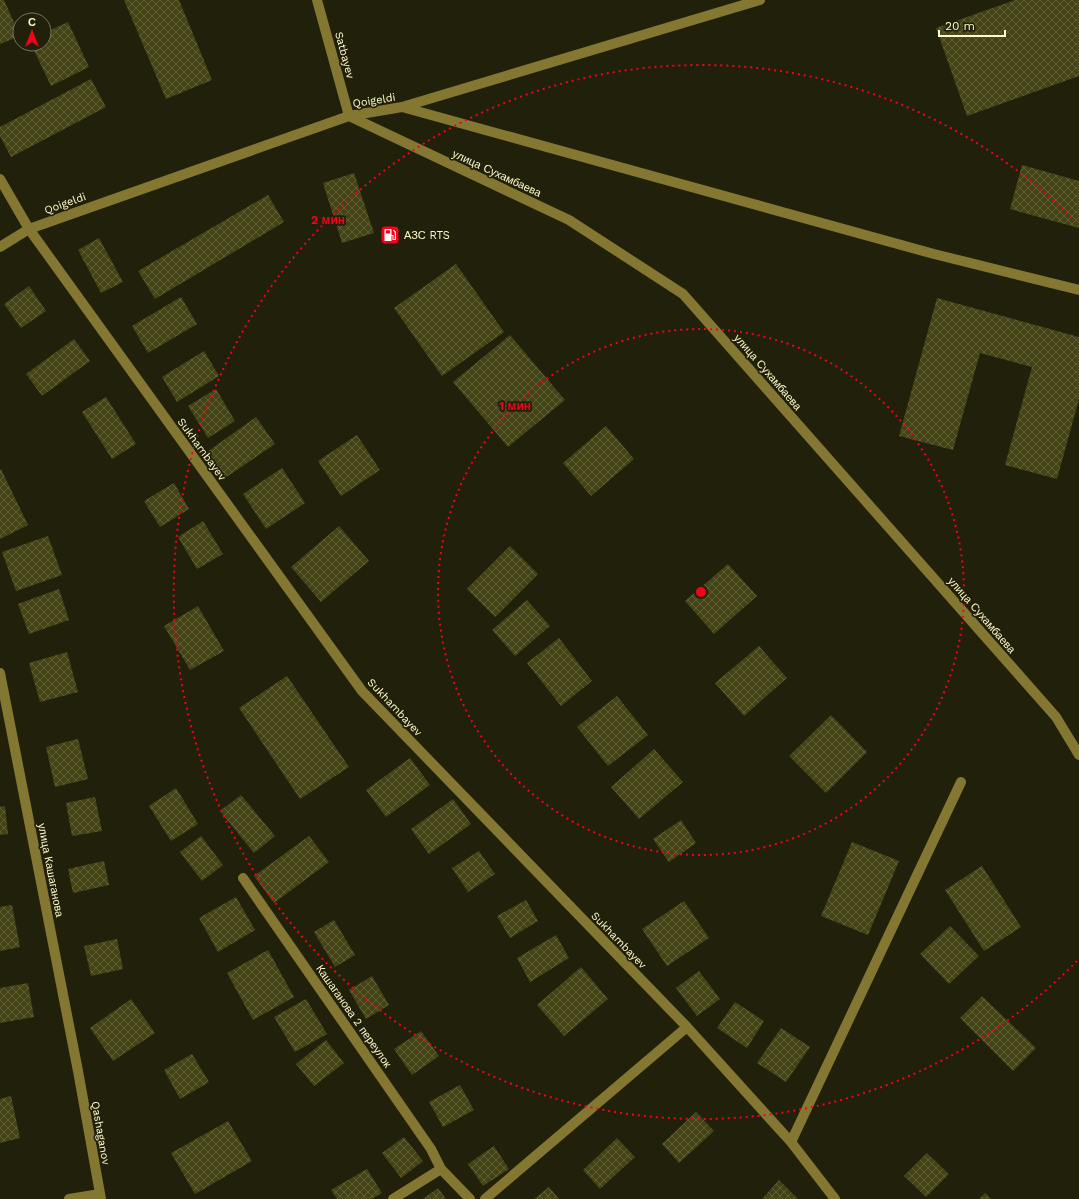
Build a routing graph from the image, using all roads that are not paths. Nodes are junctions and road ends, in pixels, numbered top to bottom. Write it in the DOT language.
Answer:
graph roads {
  1 [pos="317,0"];
  2 [pos="760,0"];
  3 [pos="402,108"];
  4 [pos="349,116"];
  5 [pos="0,179"];
  6 [pos="29,229"];
  7 [pos="0,247"];
  8 [pos="1079,290"];
  9 [pos="0,673"];
  10 [pos="1079,755"];
  11 [pos="961,782"];
  12 [pos="244,878"];
  13 [pos="687,1027"];
  14 [pos="78,1072"];
  15 [pos="791,1142"];
  16 [pos="440,1169"];
  17 [pos="101,1197"];
  18 [pos="68,1199"];
  19 [pos="393,1199"];
  20 [pos="470,1199"];
  21 [pos="485,1199"];
  22 [pos="835,1199"];
  1 -- 4 [label="street, Satbayev"];
  2 -- 3 [label="street, Qoigeldi"];
  3 -- 4 [label="street, Qoigeldi"];
  3 -- 8 [label="street"];
  4 -- 6 [label="street, Qoigeldi"];
  4 -- 10 [label="street, улица Сухамбаева"];
  5 -- 6 [label="street, Sukhambayev"];
  6 -- 7 [label="street, Qoigeldi"];
  6 -- 13 [label="street, Sukhambayev"];
  9 -- 14 [label="street, улица Кашаганова"];
  11 -- 15 [label="street"];
  12 -- 16 [label="street, Кашаганова 2 переулок"];
  13 -- 15 [label="street, Sukhambayev"];
  13 -- 21 [label="street"];
  14 -- 17 [label="street, Qashaganov"];
  15 -- 22 [label="street, Sukhambayev"];
  16 -- 19 [label="street"];
  16 -- 20 [label="street, Кашаганова 2 переулок"];
  17 -- 18 [label="street"];
}
